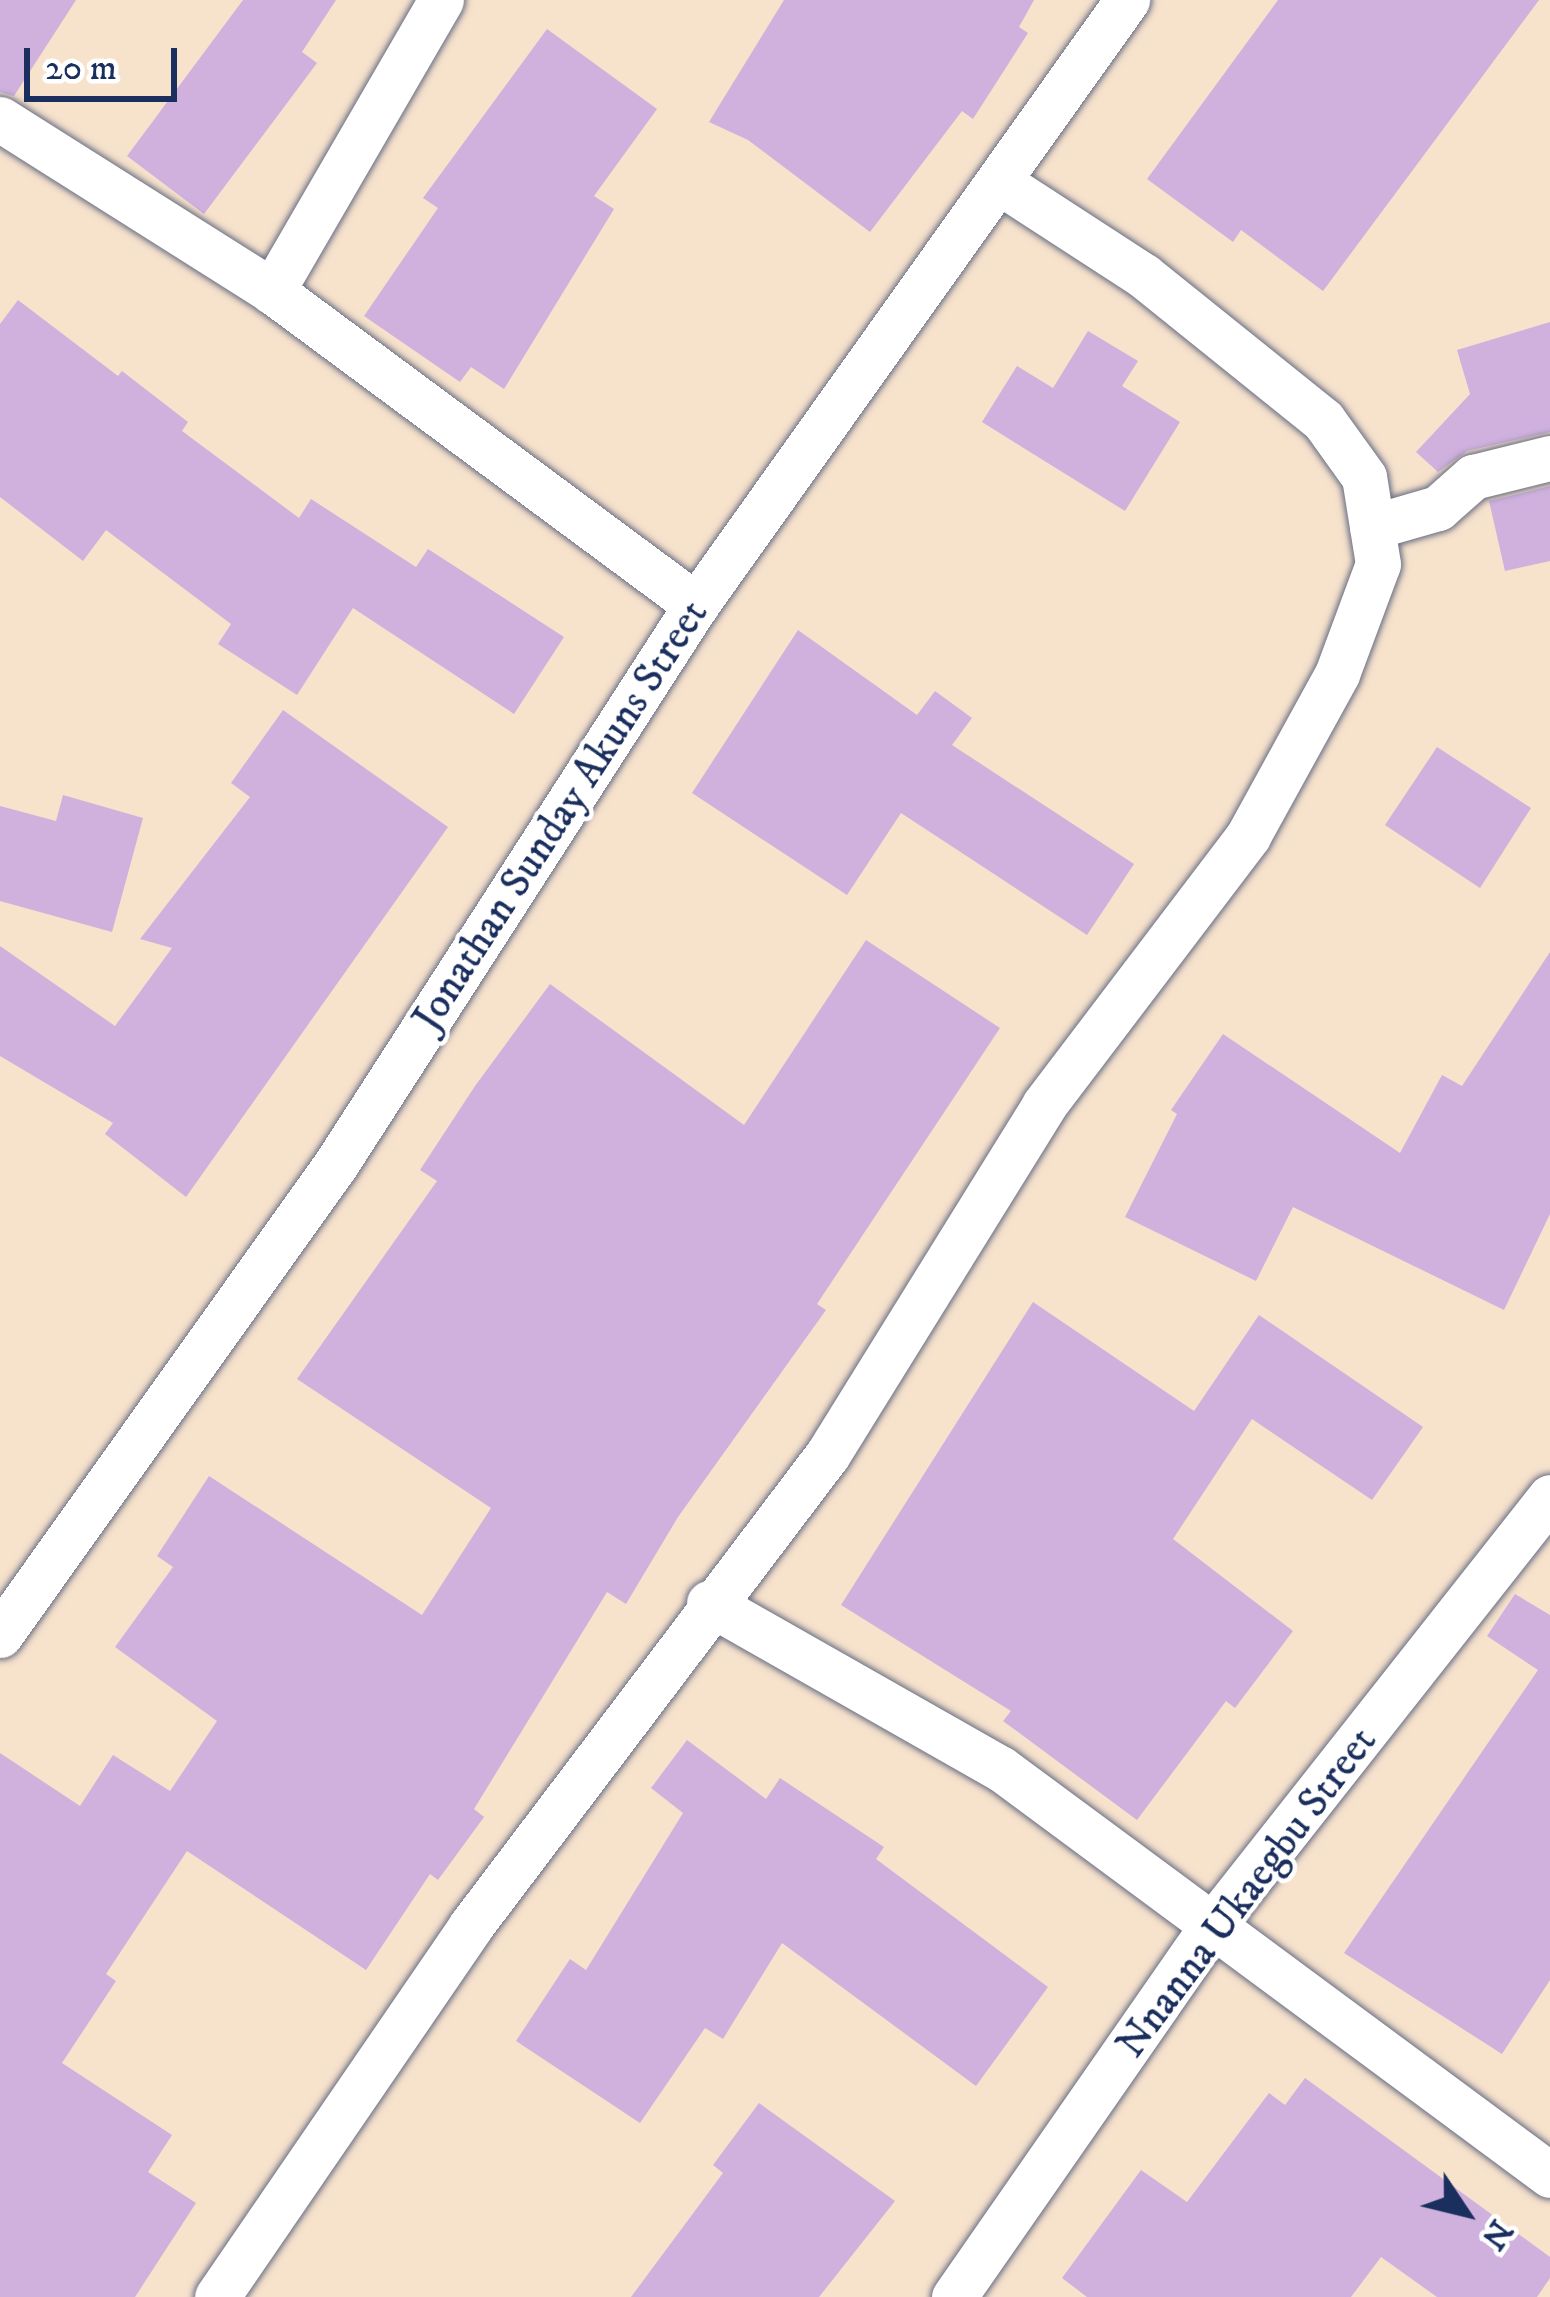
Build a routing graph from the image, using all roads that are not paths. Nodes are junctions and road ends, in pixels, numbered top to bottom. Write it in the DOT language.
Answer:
graph roads {
  1 [pos="441,0"];
  2 [pos="1127,0"];
  3 [pos="0,118"];
  4 [pos="1001,183"];
  5 [pos="272,291"];
  6 [pos="1550,458"];
  7 [pos="1372,526"];
  8 [pos="696,605"];
  9 [pos="1550,1497"];
  10 [pos="710,1603"];
  11 [pos="0,1635"];
  12 [pos="1215,1922"];
  13 [pos="1550,2175"];
  14 [pos="217,2297"];
  15 [pos="954,2297"];
  1 -- 5 [label="street"];
  2 -- 4 [label="street, Jonathan Sunday Akuns Street"];
  3 -- 5 [label="street"];
  4 -- 7 [label="street"];
  4 -- 8 [label="street, Jonathan Sunday Akuns Street"];
  5 -- 8 [label="street"];
  6 -- 7 [label="street"];
  7 -- 10 [label="street"];
  8 -- 11 [label="street, Jonathan Sunday Akuns Street"];
  9 -- 12 [label="street, Nnanna Ukaegbu Street"];
  10 -- 12 [label="street"];
  10 -- 14 [label="street"];
  12 -- 13 [label="street"];
  12 -- 15 [label="street, Nnanna Ukaegbu Street"];
}
